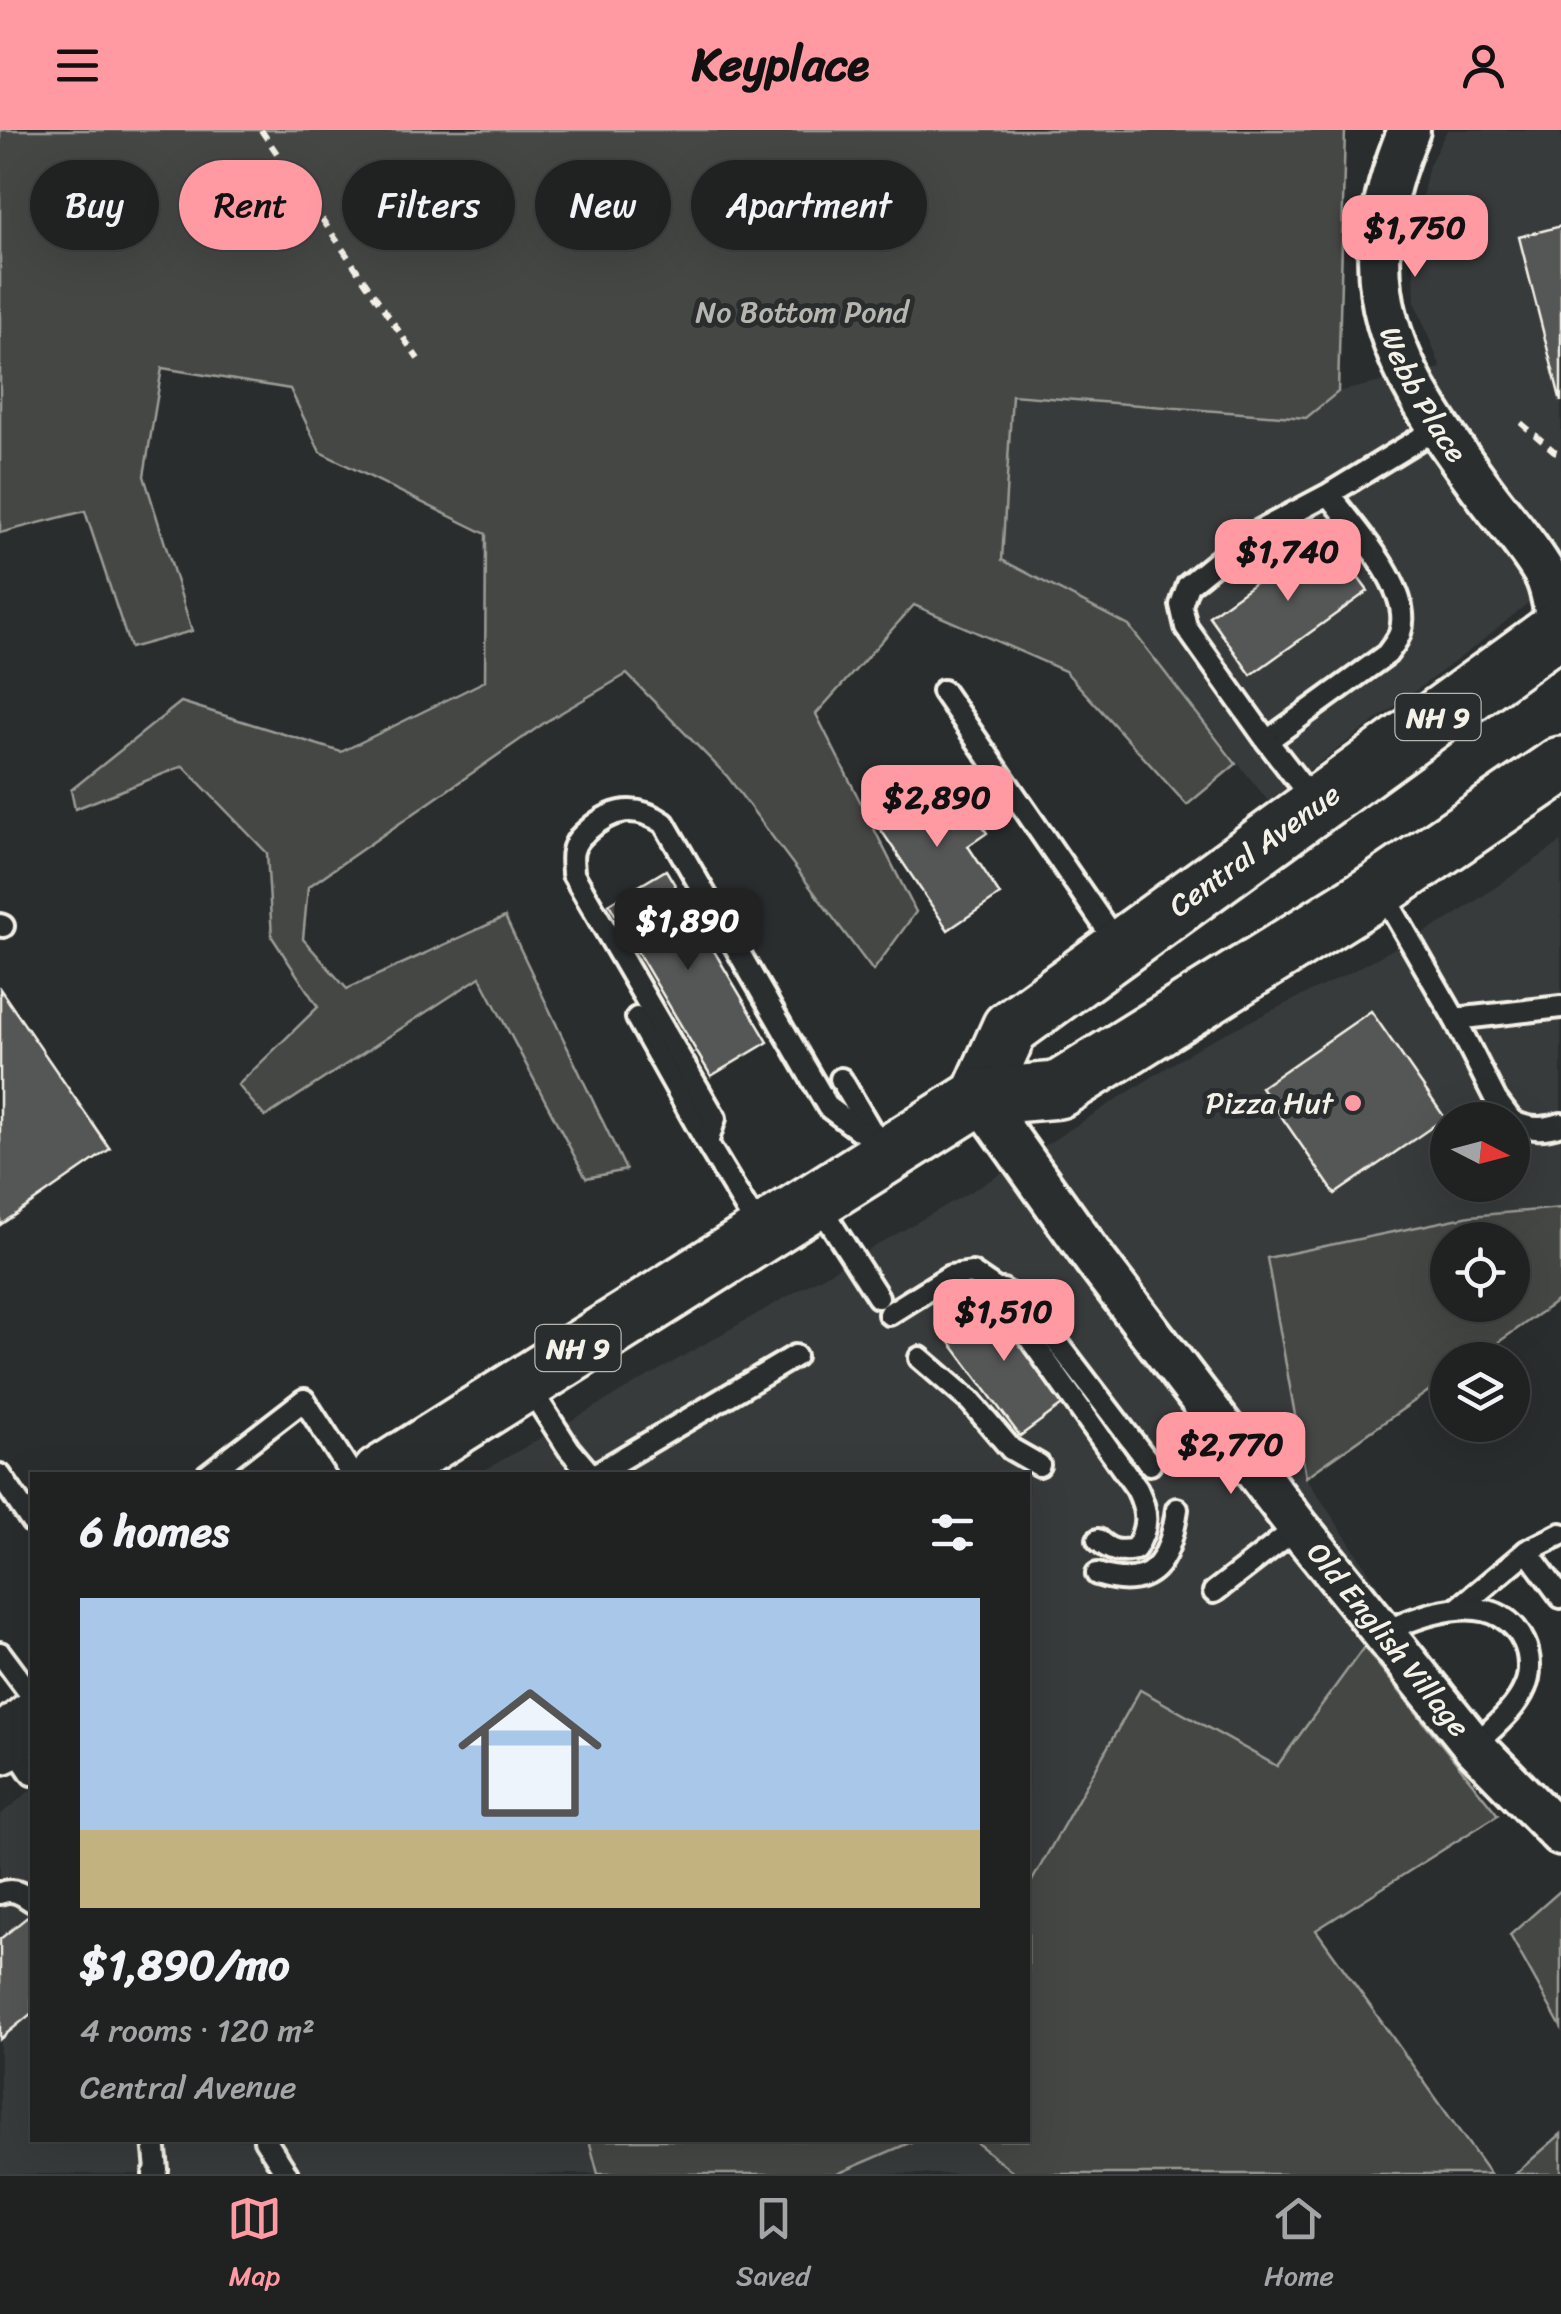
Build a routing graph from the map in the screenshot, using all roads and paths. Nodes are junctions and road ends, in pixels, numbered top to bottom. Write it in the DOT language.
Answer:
graph roads {
  1 [pos="261,130"];
  2 [pos="1408,130"];
  3 [pos="418,359"];
  4 [pos="1521,423"];
  5 [pos="1437,428"];
  6 [pos="1561,453"];
  7 [pos="1329,494"];
  8 [pos="1558,609"];
  9 [pos="943,690"];
  10 [pos="1267,742"];
  11 [pos="1561,765"];
  12 [pos="1315,804"];
  13 [pos="1380,888"];
  14 [pos="1120,947"];
  15 [pos="1561,1008"];
  16 [pos="637,1018"];
  17 [pos="1456,1018"];
  18 [pos="841,1079"];
  19 [pos="979,1097"];
  20 [pos="1498,1102"];
  21 [pos="1561,1124"];
  22 [pos="1530,1128"];
  23 [pos="707,1143"];
  24 [pos="881,1147"];
  25 [pos="816,1200"];
  26 [pos="762,1234"];
  27 [pos="984,1279"];
  28 [pos="794,1356"];
  29 [pos="920,1358"];
  30 [pos="526,1382"];
  31 [pos="1150,1464"];
  32 [pos="1038,1465"];
  33 [pos="212,1472"];
  34 [pos="350,1472"];
  35 [pos="385,1472"];
  36 [pos="590,1472"];
  37 [pos="598,1472"];
  38 [pos="0,1475"];
  39 [pos="1177,1509"];
  40 [pos="30,1519"];
  41 [pos="1298,1527"];
  42 [pos="1561,1534"];
  43 [pos="1098,1540"];
  44 [pos="1527,1551"];
  45 [pos="1097,1574"];
  46 [pos="1214,1592"];
  47 [pos="1561,1596"];
  48 [pos="1460,1607"];
  49 [pos="1384,1632"];
  50 [pos="0,1653"];
  51 [pos="21,1735"];
  52 [pos="1474,1746"];
  53 [pos="1561,1835"];
  54 [pos="0,1893"];
  55 [pos="30,1900"];
  56 [pos="154,2142"];
  57 [pos="266,2142"];
  58 [pos="154,2174"];
  59 [pos="287,2174"];
  1 -- 3 [label="path"];
  2 -- 5 [label="street, Webb Place"];
  4 -- 6 [label="path"];
  5 -- 7 [label="lane"];
  5 -- 8 [label="street, Webb Place"];
  7 -- 10 [label="lane"];
  7 -- 10 [label="lane"];
  8 -- 12 [label="main road, Central Avenue / NH 9"];
  9 -- 14 [label="lane"];
  10 -- 12 [label="lane"];
  11 -- 13 [label="main road, NH 9"];
  12 -- 14 [label="main road, Central Avenue / NH 9"];
  13 -- 17 [label="lane"];
  13 -- 19 [label="main road, NH 9"];
  14 -- 19 [label="main road, Central Avenue / NH 9"];
  15 -- 17 [label="lane"];
  16 -- 23 [label="lane"];
  17 -- 20 [label="lane"];
  18 -- 24 [label="lane"];
  19 -- 24 [label="main road, NH 9"];
  19 -- 41 [label="street, Old English Village"];
  21 -- 22 [label="lane"];
  23 -- 24 [label="lane"];
  23 -- 26 [label="lane"];
  24 -- 25 [label="main road, NH 9"];
  25 -- 26 [label="main road, NH 9"];
  25 -- 27 [label="lane"];
  26 -- 30 [label="main road, NH 9"];
  27 -- 31 [label="lane"];
  27 -- 43 [label="lane"];
  28 -- 37 [label="lane"];
  29 -- 32 [label="lane"];
  30 -- 35 [label="main road, NH 9"];
  30 -- 36 [label="lane"];
  33 -- 34 [label="lane"];
  38 -- 40 [label="lane"];
  39 -- 45 [label="lane"];
  41 -- 46 [label="lane"];
  41 -- 49 [label="street, Old English Village"];
  42 -- 44 [label="lane"];
  44 -- 47 [label="lane"];
  44 -- 48 [label="lane"];
  48 -- 49 [label="lane"];
  48 -- 52 [label="lane"];
  49 -- 52 [label="street, Old English Village"];
  50 -- 51 [label="lane"];
  52 -- 53 [label="street, Old English Village"];
  54 -- 55 [label="lane"];
  56 -- 58 [label="lane"];
  57 -- 59 [label="lane"];
}
